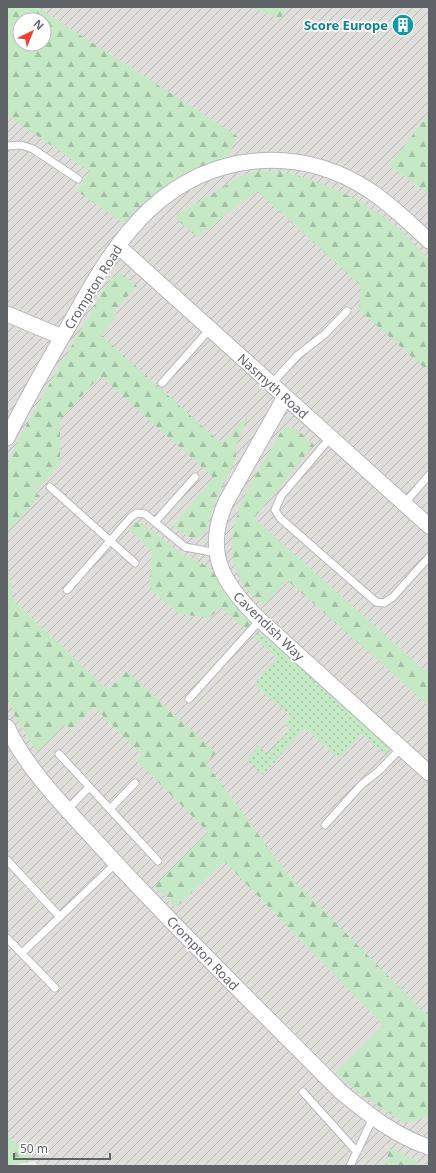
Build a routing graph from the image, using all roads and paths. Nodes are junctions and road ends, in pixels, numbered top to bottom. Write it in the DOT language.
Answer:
graph roads {
  1 [pos="7,146"];
  2 [pos="78,180"];
  3 [pos="429,241"];
  4 [pos="118,246"];
  5 [pos="347,311"];
  6 [pos="7,314"];
  7 [pos="210,329"];
  8 [pos="62,337"];
  9 [pos="162,383"];
  10 [pos="271,384"];
  11 [pos="285,397"];
  12 [pos="7,438"];
  13 [pos="330,438"];
  14 [pos="429,475"];
  15 [pos="195,477"];
  16 [pos="50,486"];
  17 [pos="404,504"];
  18 [pos="155,522"];
  19 [pos="429,526"];
  20 [pos="110,541"];
  21 [pos="217,552"];
  22 [pos="429,557"];
  23 [pos="135,563"];
  24 [pos="67,590"];
  25 [pos="260,620"];
  26 [pos="189,699"];
  27 [pos="7,727"];
  28 [pos="401,748"];
  29 [pos="59,754"];
  30 [pos="429,773"];
  31 [pos="136,783"];
  32 [pos="89,787"];
  33 [pos="110,809"];
  34 [pos="67,810"];
  35 [pos="325,824"];
  36 [pos="7,860"];
  37 [pos="158,861"];
  38 [pos="116,863"];
  39 [pos="60,917"];
  40 [pos="7,938"];
  41 [pos="22,953"];
  42 [pos="55,988"];
  43 [pos="303,1092"];
  44 [pos="373,1118"];
  45 [pos="429,1147"];
  46 [pos="357,1152"];
  47 [pos="350,1166"];
  1 -- 2 [label="lane"];
  3 -- 4 [label="street, Crompton Road"];
  4 -- 7 [label="street, Nasmyth Road"];
  4 -- 8 [label="street, Crompton Road"];
  5 -- 10 [label="lane"];
  6 -- 8 [label="street"];
  7 -- 9 [label="lane"];
  7 -- 10 [label="street, Nasmyth Road"];
  8 -- 12 [label="street, Crompton Road"];
  10 -- 11 [label="street, Nasmyth Road"];
  11 -- 13 [label="street, Nasmyth Road"];
  11 -- 21 [label="street, Cavendish Way"];
  13 -- 17 [label="street, Nasmyth Road"];
  13 -- 22 [label="lane"];
  14 -- 17 [label="lane"];
  15 -- 18 [label="lane"];
  16 -- 20 [label="lane"];
  17 -- 19 [label="street, Nasmyth Road"];
  18 -- 20 [label="lane"];
  18 -- 21 [label="lane"];
  20 -- 23 [label="lane"];
  20 -- 24 [label="lane"];
  21 -- 25 [label="street, Cavendish Way"];
  25 -- 26 [label="lane"];
  25 -- 28 [label="street, Cavendish Way"];
  27 -- 34 [label="street, Crompton Road"];
  28 -- 30 [label="street, Cavendish Way"];
  28 -- 35 [label="lane"];
  29 -- 32 [label="lane"];
  31 -- 33 [label="lane"];
  32 -- 33 [label="lane"];
  32 -- 34 [label="lane"];
  33 -- 37 [label="lane"];
  34 -- 38 [label="street, Crompton Road"];
  36 -- 39 [label="lane"];
  38 -- 39 [label="lane"];
  38 -- 44 [label="street, Crompton Road"];
  39 -- 41 [label="lane"];
  40 -- 41 [label="lane"];
  41 -- 42 [label="lane"];
  43 -- 46 [label="lane"];
  44 -- 45 [label="street, Crompton Road"];
  44 -- 46 [label="lane"];
  46 -- 47 [label="lane"];
}
